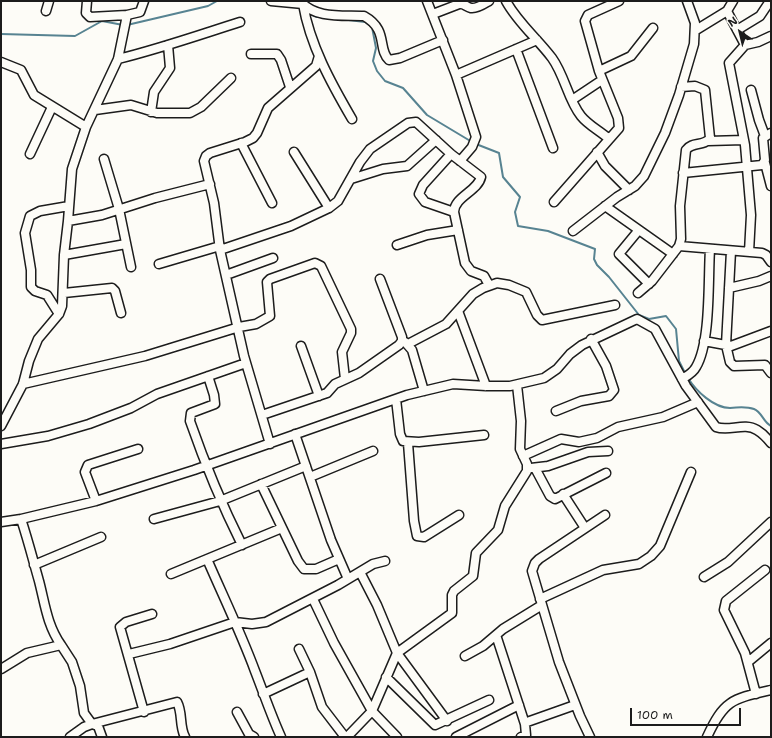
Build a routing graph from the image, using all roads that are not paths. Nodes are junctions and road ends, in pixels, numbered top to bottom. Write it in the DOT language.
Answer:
graph roads {
  1 [pos="49,1"];
  2 [pos="88,1"];
  3 [pos="144,1"];
  4 [pos="271,1"];
  5 [pos="427,1"];
  6 [pos="489,1"];
  7 [pos="506,1"];
  8 [pos="619,1"];
  9 [pos="687,1"];
  10 [pos="733,1"];
  11 [pos="770,1"];
  12 [pos="302,2"];
  13 [pos="46,11"];
  14 [pos="727,11"];
  15 [pos="433,14"];
  16 [pos="126,16"];
  17 [pos="240,22"];
  18 [pos="653,28"];
  19 [pos="696,30"];
  20 [pos="737,30"];
  21 [pos="771,36"];
  22 [pos="443,40"];
  23 [pos="538,40"];
  24 [pos="168,45"];
  25 [pos="745,45"];
  26 [pos="516,49"];
  27 [pos="251,54"];
  28 [pos="319,56"];
  29 [pos="118,59"];
  30 [pos="1,62"];
  31 [pos="599,71"];
  32 [pos="456,75"];
  33 [pos="231,78"];
  34 [pos="602,80"];
  35 [pos="290,87"];
  36 [pos="681,87"];
  37 [pos="750,90"];
  38 [pos="572,100"];
  39 [pos="52,107"];
  40 [pos="95,110"];
  41 [pos="151,112"];
  42 [pos="352,118"];
  43 [pos="86,127"];
  44 [pos="768,134"];
  45 [pos="610,139"];
  46 [pos="436,140"];
  47 [pos="744,140"];
  48 [pos="708,141"];
  49 [pos="241,144"];
  50 [pos="553,148"];
  51 [pos="294,152"];
  52 [pos="597,152"];
  53 [pos="30,154"];
  54 [pos="451,154"];
  55 [pos="104,159"];
  56 [pos="460,161"];
  57 [pos="765,163"];
  58 [pos="748,168"];
  59 [pos="683,173"];
  60 [pos="351,179"];
  61 [pos="210,184"];
  62 [pos="771,186"];
  63 [pos="629,190"];
  64 [pos="554,202"];
  65 [pos="272,203"];
  66 [pos="69,206"];
  67 [pos="605,206"];
  68 [pos="329,208"];
  69 [pos="119,209"];
  70 [pos="454,212"];
  71 [pos="68,221"];
  72 [pos="458,230"];
  73 [pos="573,231"];
  74 [pos="638,231"];
  75 [pos="126,244"];
  76 [pos="397,245"];
  77 [pos="680,246"];
  78 [pos="220,248"];
  79 [pos="710,249"];
  80 [pos="731,251"];
  81 [pos="749,252"];
  82 [pos="672,254"];
  83 [pos="64,255"];
  84 [pos="273,258"];
  85 [pos="771,262"];
  86 [pos="159,264"];
  87 [pos="131,267"];
  88 [pos="226,275"];
  89 [pos="771,276"];
  90 [pos="380,279"];
  91 [pos="649,284"];
  92 [pos="489,285"];
  93 [pos="729,288"];
  94 [pos="64,293"];
  95 [pos="638,293"];
  96 [pos="615,305"];
  97 [pos="458,311"];
  98 [pos="59,314"];
  99 [pos="121,314"];
  100 [pos="238,327"];
  101 [pos="771,331"];
  102 [pos="591,340"];
  103 [pos="704,341"];
  104 [pos="405,342"];
  105 [pos="726,345"];
  106 [pos="302,346"];
  107 [pos="246,363"];
  108 [pos="771,373"];
  109 [pos="208,376"];
  110 [pos="683,378"];
  111 [pos="345,379"];
  112 [pos="23,384"];
  113 [pos="517,385"];
  114 [pos="486,386"];
  115 [pos="424,391"];
  116 [pos="319,396"];
  117 [pos="396,398"];
  118 [pos="698,402"];
  119 [pos="556,411"];
  120 [pos="262,415"];
  121 [pos="1,426"];
  122 [pos="296,434"];
  123 [pos="484,435"];
  124 [pos="408,443"];
  125 [pos="771,443"];
  126 [pos="1,444"];
  127 [pos="270,444"];
  128 [pos="138,449"];
  129 [pos="373,451"];
  130 [pos="608,451"];
  131 [pos="523,456"];
  132 [pos="205,466"];
  133 [pos="306,466"];
  134 [pos="532,468"];
  135 [pos="691,472"];
  136 [pos="606,473"];
  137 [pos="310,477"];
  138 [pos="261,484"];
  139 [pos="563,494"];
  140 [pos="220,500"];
  141 [pos="96,501"];
  142 [pos="459,515"];
  143 [pos="605,515"];
  144 [pos="21,519"];
  145 [pos="154,519"];
  146 [pos="1,522"];
  147 [pos="771,522"];
  148 [pos="282,528"];
  149 [pos="585,528"];
  150 [pos="101,537"];
  151 [pos="242,545"];
  152 [pos="207,559"];
  153 [pos="339,559"];
  154 [pos="386,561"];
  155 [pos="34,565"];
  156 [pos="765,570"];
  157 [pos="360,572"];
  158 [pos="171,574"];
  159 [pos="704,577"];
  160 [pos="348,579"];
  161 [pos="313,599"];
  162 [pos="541,602"];
  163 [pos="152,614"];
  164 [pos="235,622"];
  165 [pos="496,635"];
  166 [pos="771,643"];
  167 [pos="61,645"];
  168 [pos="299,649"];
  169 [pos="397,653"];
  170 [pos="129,654"];
  171 [pos="464,656"];
  172 [pos="748,662"];
  173 [pos="1,669"];
  174 [pos="310,672"];
  175 [pos="386,677"];
  176 [pos="771,690"];
  177 [pos="263,694"];
  178 [pos="756,694"];
  179 [pos="489,700"];
  180 [pos="575,705"];
  181 [pos="519,706"];
  182 [pos="372,711"];
  183 [pos="144,712"];
  184 [pos="237,712"];
  185 [pos="447,721"];
  186 [pos="92,724"];
  187 [pos="525,724"];
  188 [pos="70,737"];
  189 [pos="102,737"];
  190 [pos="185,737"];
  191 [pos="254,737"];
  192 [pos="282,737"];
  193 [pos="346,737"];
  194 [pos="396,737"];
  195 [pos="456,737"];
  196 [pos="520,737"];
  197 [pos="590,737"];
  198 [pos="706,737"];
  1 -- 13 [label="street"];
  2 -- 16 [label="street"];
  3 -- 16 [label="street"];
  4 -- 12 [label="street"];
  5 -- 15 [label="street"];
  6 -- 15 [label="street"];
  7 -- 23 [label="street"];
  8 -- 31 [label="street"];
  9 -- 19 [label="street"];
  10 -- 14 [label="street"];
  11 -- 20 [label="street"];
  12 -- 22 [label="street"];
  12 -- 28 [label="street"];
  14 -- 19 [label="street"];
  14 -- 20 [label="street"];
  15 -- 22 [label="street"];
  16 -- 29 [label="street"];
  17 -- 24 [label="street"];
  18 -- 31 [label="street"];
  19 -- 36 [label="street"];
  20 -- 25 [label="street"];
  21 -- 25 [label="street"];
  22 -- 32 [label="street"];
  23 -- 26 [label="street"];
  23 -- 38 [label="street"];
  24 -- 29 [label="street"];
  24 -- 41 [label="street"];
  25 -- 47 [label="street"];
  26 -- 32 [label="street"];
  26 -- 50 [label="street"];
  27 -- 35 [label="street"];
  28 -- 35 [label="street"];
  28 -- 42 [label="street"];
  29 -- 40 [label="street"];
  30 -- 39 [label="street"];
  31 -- 34 [label="street"];
  32 -- 56 [label="street"];
  33 -- 41 [label="street"];
  34 -- 38 [label="street"];
  34 -- 45 [label="street"];
  35 -- 49 [label="street"];
  36 -- 48 [label="street"];
  36 -- 63 [label="street"];
  37 -- 44 [label="street"];
  38 -- 45 [label="street"];
  39 -- 43 [label="street"];
  39 -- 53 [label="street"];
  40 -- 41 [label="street"];
  40 -- 43 [label="street"];
  43 -- 66 [label="street"];
  44 -- 57 [label="street"];
  45 -- 52 [label="street"];
  46 -- 54 [label="street"];
  46 -- 60 [label="street"];
  46 -- 60 [label="street"];
  47 -- 48 [label="street"];
  47 -- 58 [label="street"];
  48 -- 59 [label="street"];
  49 -- 61 [label="street"];
  49 -- 65 [label="street"];
  51 -- 68 [label="street"];
  52 -- 63 [label="street"];
  52 -- 64 [label="street"];
  54 -- 56 [label="street"];
  54 -- 70 [label="street"];
  55 -- 69 [label="street"];
  56 -- 70 [label="street"];
  57 -- 58 [label="street"];
  57 -- 62 [label="street"];
  58 -- 59 [label="street"];
  58 -- 81 [label="street"];
  59 -- 77 [label="street"];
  60 -- 68 [label="street"];
  61 -- 69 [label="street"];
  61 -- 78 [label="street"];
  63 -- 67 [label="street"];
  66 -- 71 [label="street"];
  66 -- 98 [label="street"];
  67 -- 73 [label="street"];
  67 -- 74 [label="street"];
  68 -- 78 [label="street"];
  69 -- 71 [label="street"];
  69 -- 75 [label="street"];
  70 -- 72 [label="street"];
  71 -- 83 [label="street"];
  72 -- 76 [label="street"];
  72 -- 92 [label="street"];
  74 -- 82 [label="street"];
  74 -- 91 [label="street"];
  75 -- 83 [label="street"];
  75 -- 87 [label="street"];
  77 -- 79 [label="street"];
  77 -- 82 [label="street"];
  78 -- 86 [label="street"];
  78 -- 88 [label="street"];
  79 -- 80 [label="street"];
  79 -- 103 [label="street"];
  80 -- 81 [label="street"];
  80 -- 93 [label="street"];
  81 -- 85 [label="street"];
  82 -- 91 [label="street"];
  83 -- 94 [label="street"];
  84 -- 88 [label="street"];
  88 -- 100 [label="street"];
  89 -- 93 [label="street"];
  90 -- 104 [label="street"];
  91 -- 95 [label="street"];
  92 -- 96 [label="street"];
  92 -- 97 [label="street"];
  93 -- 105 [label="street"];
  94 -- 98 [label="street"];
  94 -- 99 [label="street"];
  97 -- 104 [label="street"];
  97 -- 114 [label="street"];
  98 -- 112 [label="street"];
  100 -- 107 [label="street"];
  100 -- 111 [label="street"];
  100 -- 112 [label="street"];
  101 -- 105 [label="street"];
  102 -- 110 [label="street"];
  102 -- 113 [label="street"];
  102 -- 119 [label="street"];
  103 -- 105 [label="street"];
  103 -- 110 [label="street"];
  104 -- 111 [label="street"];
  104 -- 115 [label="street"];
  105 -- 108 [label="street"];
  106 -- 116 [label="street"];
  107 -- 109 [label="street"];
  107 -- 120 [label="street"];
  109 -- 126 [label="street"];
  109 -- 132 [label="street"];
  110 -- 118 [label="street"];
  111 -- 116 [label="street"];
  112 -- 121 [label="street"];
  113 -- 114 [label="street"];
  113 -- 131 [label="street"];
  114 -- 115 [label="street"];
  115 -- 117 [label="street"];
  116 -- 120 [label="street"];
  117 -- 122 [label="street"];
  117 -- 124 [label="street"];
  118 -- 125 [label="street"];
  118 -- 131 [label="street"];
  120 -- 127 [label="street"];
  122 -- 127 [label="street"];
  122 -- 133 [label="street"];
  123 -- 124 [label="street"];
  124 -- 142 [label="street"];
  127 -- 132 [label="street"];
  128 -- 141 [label="street"];
  129 -- 137 [label="street"];
  130 -- 134 [label="street"];
  131 -- 134 [label="street"];
  132 -- 140 [label="street"];
  132 -- 141 [label="street"];
  133 -- 137 [label="street"];
  133 -- 138 [label="street"];
  134 -- 139 [label="street"];
  134 -- 169 [label="street"];
  135 -- 162 [label="street"];
  136 -- 139 [label="street"];
  137 -- 153 [label="street"];
  138 -- 140 [label="street"];
  138 -- 148 [label="street"];
  139 -- 149 [label="street"];
  140 -- 145 [label="street"];
  140 -- 151 [label="street"];
  141 -- 144 [label="street"];
  143 -- 149 [label="street"];
  144 -- 146 [label="street"];
  144 -- 155 [label="street"];
  147 -- 159 [label="street"];
  148 -- 151 [label="street"];
  148 -- 153 [label="street"];
  149 -- 162 [label="street"];
  150 -- 155 [label="street"];
  151 -- 152 [label="street"];
  152 -- 158 [label="street"];
  152 -- 164 [label="street"];
  153 -- 160 [label="street"];
  154 -- 157 [label="street"];
  155 -- 167 [label="street"];
  156 -- 172 [label="street"];
  157 -- 160 [label="street"];
  157 -- 169 [label="street"];
  160 -- 161 [label="street"];
  161 -- 164 [label="street"];
  161 -- 182 [label="street"];
  162 -- 165 [label="street"];
  162 -- 180 [label="street"];
  163 -- 170 [label="street"];
  164 -- 170 [label="street"];
  164 -- 177 [label="street"];
  165 -- 171 [label="street"];
  165 -- 181 [label="street"];
  166 -- 172 [label="street"];
  167 -- 173 [label="street"];
  167 -- 186 [label="street"];
  168 -- 174 [label="street"];
  169 -- 175 [label="street"];
  169 -- 185 [label="street"];
  170 -- 183 [label="street"];
  172 -- 178 [label="street"];
  174 -- 177 [label="street"];
  174 -- 193 [label="street"];
  175 -- 182 [label="street"];
  175 -- 185 [label="street"];
  176 -- 178 [label="street"];
  177 -- 192 [label="street"];
  178 -- 198 [label="street"];
  179 -- 185 [label="street"];
  180 -- 187 [label="street"];
  180 -- 197 [label="street"];
  181 -- 187 [label="street"];
  181 -- 195 [label="street"];
  182 -- 193 [label="street"];
  182 -- 194 [label="street"];
  183 -- 186 [label="street"];
  183 -- 190 [label="street"];
  184 -- 191 [label="street"];
  186 -- 188 [label="street"];
  186 -- 189 [label="street"];
  187 -- 196 [label="street"];
}
